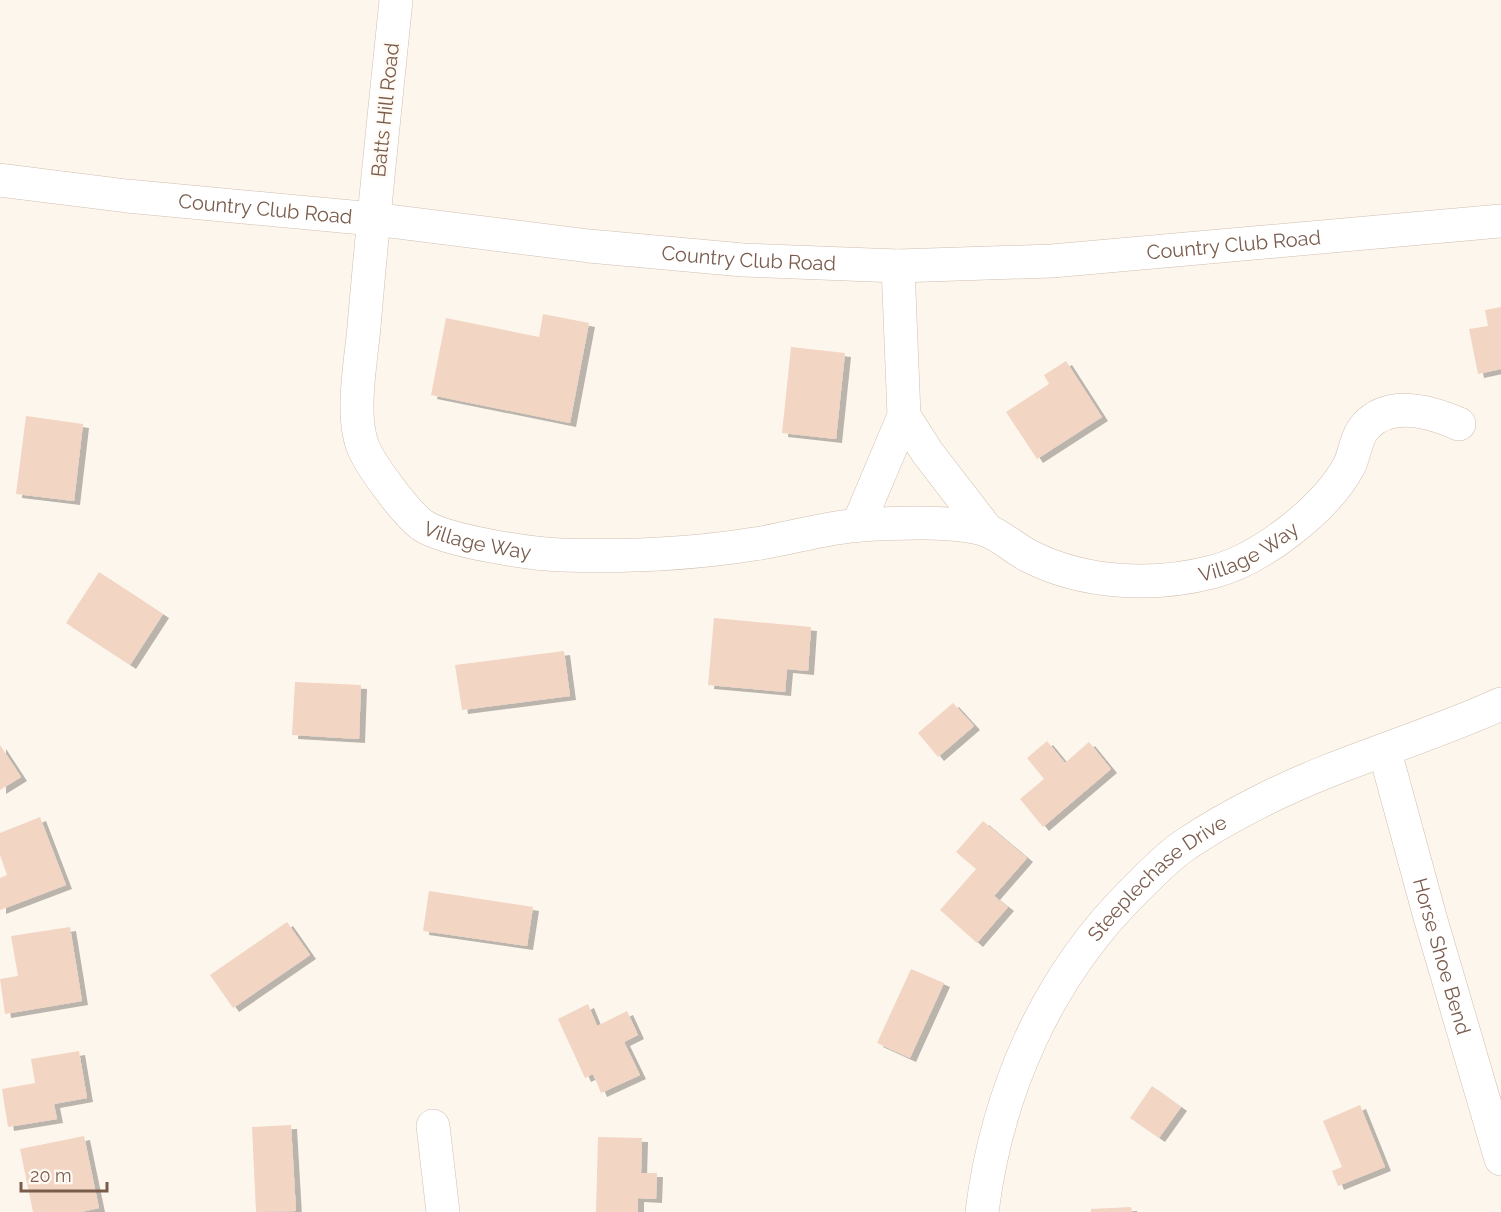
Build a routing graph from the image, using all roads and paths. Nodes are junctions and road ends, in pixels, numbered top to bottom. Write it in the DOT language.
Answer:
graph roads {
  1 [pos="396,0"];
  2 [pos="0,180"];
  3 [pos="373,219"];
  4 [pos="1501,221"];
  5 [pos="897,266"];
  6 [pos="904,416"];
  7 [pos="1459,424"];
  8 [pos="858,525"];
  9 [pos="987,530"];
  10 [pos="1501,704"];
  11 [pos="1385,752"];
  12 [pos="433,1126"];
  13 [pos="1501,1159"];
  14 [pos="442,1212"];
  15 [pos="982,1212"];
  1 -- 3 [label="street, Batts Hill Road"];
  2 -- 3 [label="street, Country Club Road"];
  3 -- 5 [label="street, Country Club Road"];
  3 -- 8 [label="street, Village Way"];
  4 -- 5 [label="street, Country Club Road"];
  5 -- 6 [label="street, Village Way"];
  6 -- 8 [label="street, Village Way"];
  6 -- 9 [label="street, Village Way"];
  7 -- 9 [label="street, Village Way"];
  8 -- 9 [label="street, Village Way"];
  10 -- 11 [label="street, Steeplechase Drive"];
  11 -- 13 [label="street, Horse Shoe Bend"];
  11 -- 15 [label="street, Steeplechase Drive"];
  12 -- 14 [label="street"];
}
